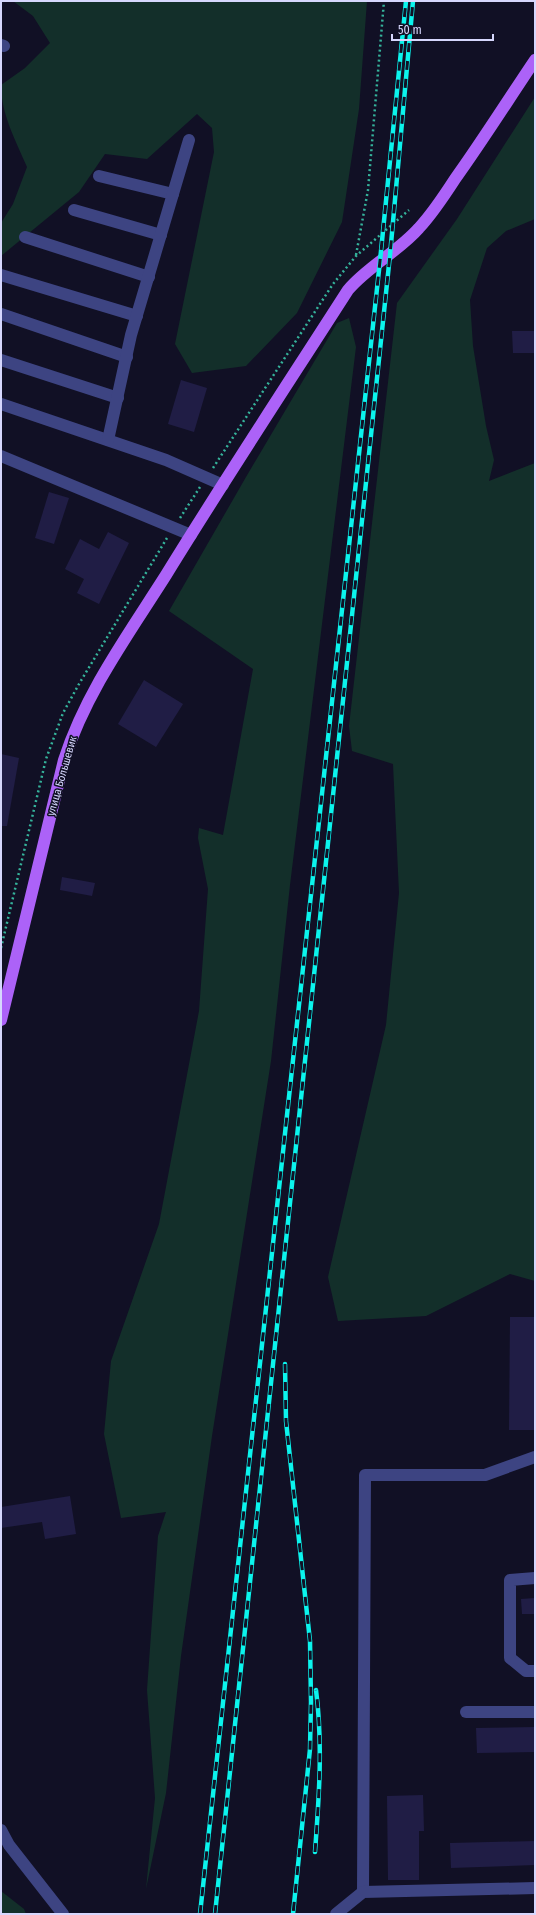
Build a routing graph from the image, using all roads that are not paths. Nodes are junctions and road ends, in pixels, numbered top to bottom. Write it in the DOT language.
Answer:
graph roads {
  1 [pos="534,61"];
  2 [pos="189,140"];
  3 [pos="100,176"];
  4 [pos="173,194"];
  5 [pos="74,210"];
  6 [pos="161,235"];
  7 [pos="25,237"];
  8 [pos="1,274"];
  9 [pos="149,277"];
  10 [pos="1,314"];
  11 [pos="137,316"];
  12 [pos="127,357"];
  13 [pos="1,360"];
  14 [pos="118,398"];
  15 [pos="1,404"];
  16 [pos="108,440"];
  17 [pos="1,456"];
  18 [pos="223,485"];
  19 [pos="191,535"];
  20 [pos="5,991"];
  21 [pos="1,1020"];
  22 [pos="535,1457"];
  23 [pos="535,1578"];
  24 [pos="535,1671"];
  25 [pos="466,1712"];
  26 [pos="535,1712"];
  27 [pos="1,1830"];
  28 [pos="535,1888"];
  29 [pos="363,1892"];
  30 [pos="63,1914"];
  31 [pos="336,1914"];
  1 -- 18 [label="main road, улица Большевик"];
  2 -- 4 [label="street"];
  3 -- 4 [label="street"];
  4 -- 6 [label="street"];
  5 -- 6 [label="street"];
  6 -- 9 [label="street"];
  7 -- 9 [label="street"];
  8 -- 11 [label="street"];
  9 -- 11 [label="street"];
  10 -- 12 [label="street"];
  11 -- 12 [label="street"];
  12 -- 14 [label="street"];
  13 -- 14 [label="street"];
  14 -- 16 [label="street"];
  15 -- 16 [label="street"];
  16 -- 18 [label="street"];
  17 -- 19 [label="street"];
  18 -- 19 [label="main road, улица Большевик"];
  19 -- 20 [label="main road, улица Большевик"];
  20 -- 21 [label="main road, улица Большевик"];
  22 -- 29 [label="street"];
  23 -- 24 [label="street"];
  25 -- 26 [label="street"];
  27 -- 30 [label="street"];
  28 -- 29 [label="street"];
  29 -- 31 [label="street"];
}
